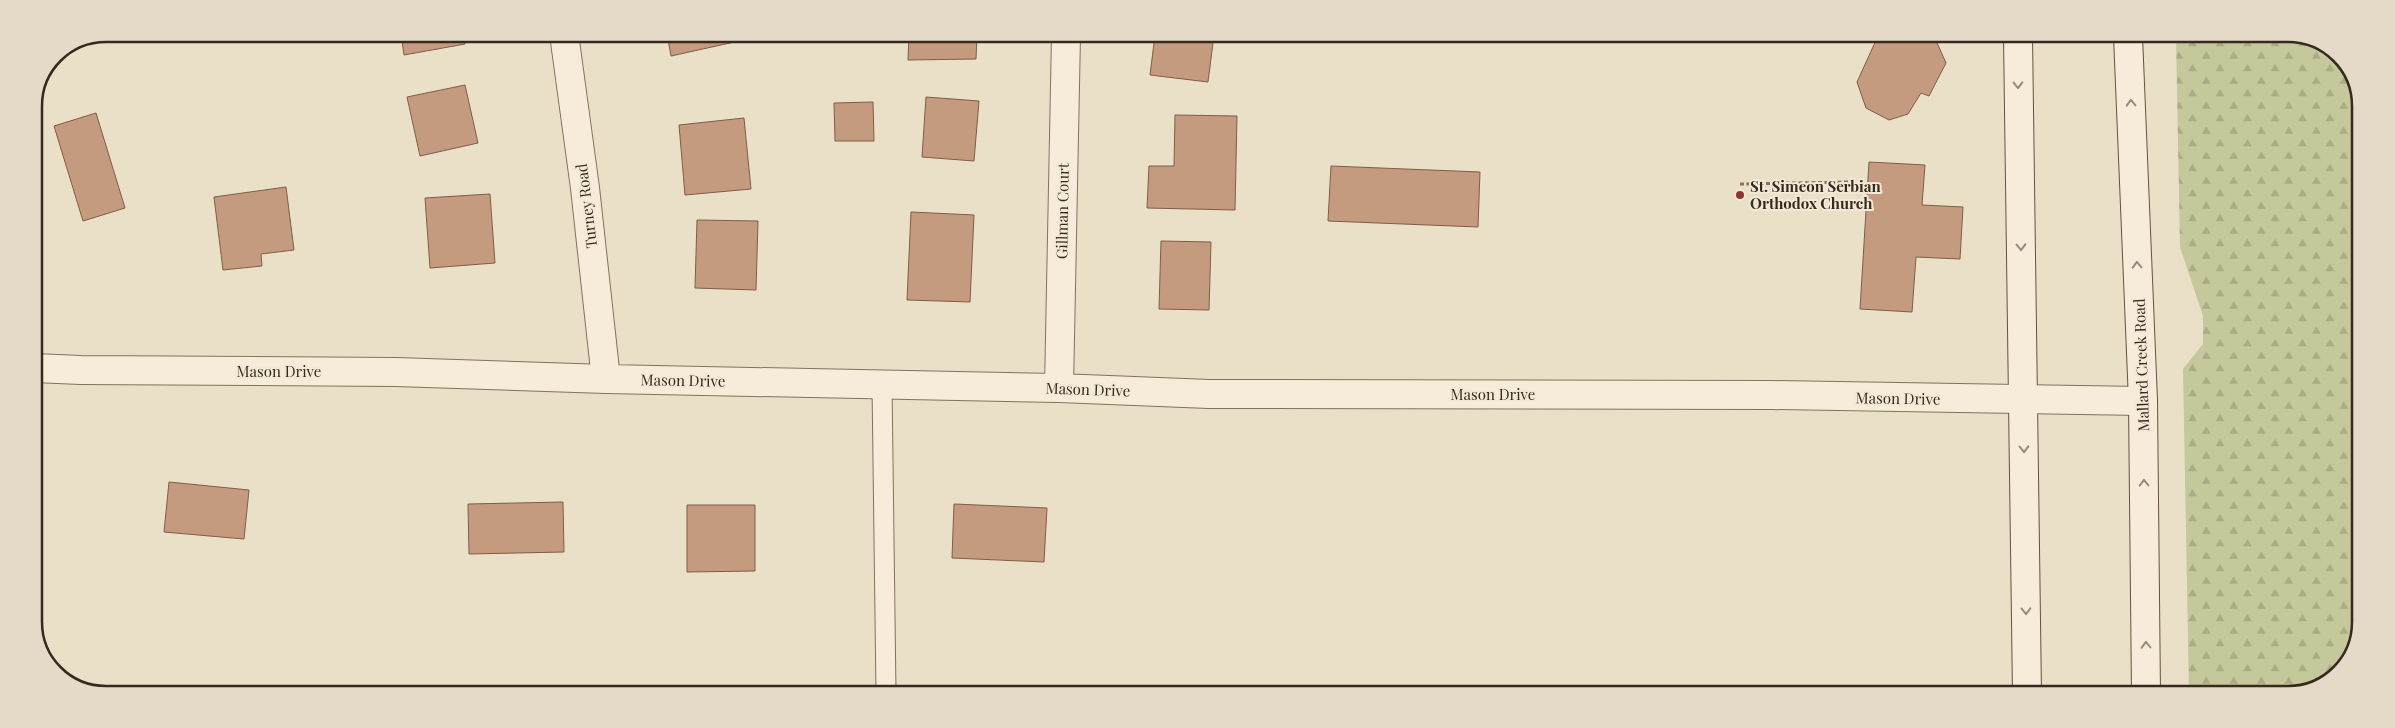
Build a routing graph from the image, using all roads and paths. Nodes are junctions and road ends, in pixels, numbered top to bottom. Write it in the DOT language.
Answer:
graph roads {
  1 [pos="565,42"];
  2 [pos="1066,42"];
  3 [pos="2018,42"];
  4 [pos="2128,42"];
  5 [pos="1849,182"];
  6 [pos="1740,184"];
  7 [pos="43,368"];
  8 [pos="606,379"];
  9 [pos="882,384"];
  10 [pos="1059,388"];
  11 [pos="2023,400"];
  12 [pos="2143,401"];
  13 [pos="886,686"];
  14 [pos="2027,686"];
  15 [pos="2146,686"];
  1 -- 8 [label="street, Turney Road"];
  2 -- 10 [label="street, Gillman Court"];
  3 -- 11 [label="street, one-way"];
  12 -- 4 [label="street, Mallard Creek Road, one-way"];
  5 -- 6 [label="path"];
  7 -- 8 [label="street, Mason Drive"];
  8 -- 9 [label="street, Mason Drive"];
  9 -- 10 [label="street, Mason Drive"];
  9 -- 13 [label="lane"];
  10 -- 11 [label="street, Mason Drive"];
  11 -- 12 [label="street, Mason Drive"];
  11 -- 14 [label="street, one-way"];
  15 -- 12 [label="street, Mallard Creek Road, one-way"];
}
